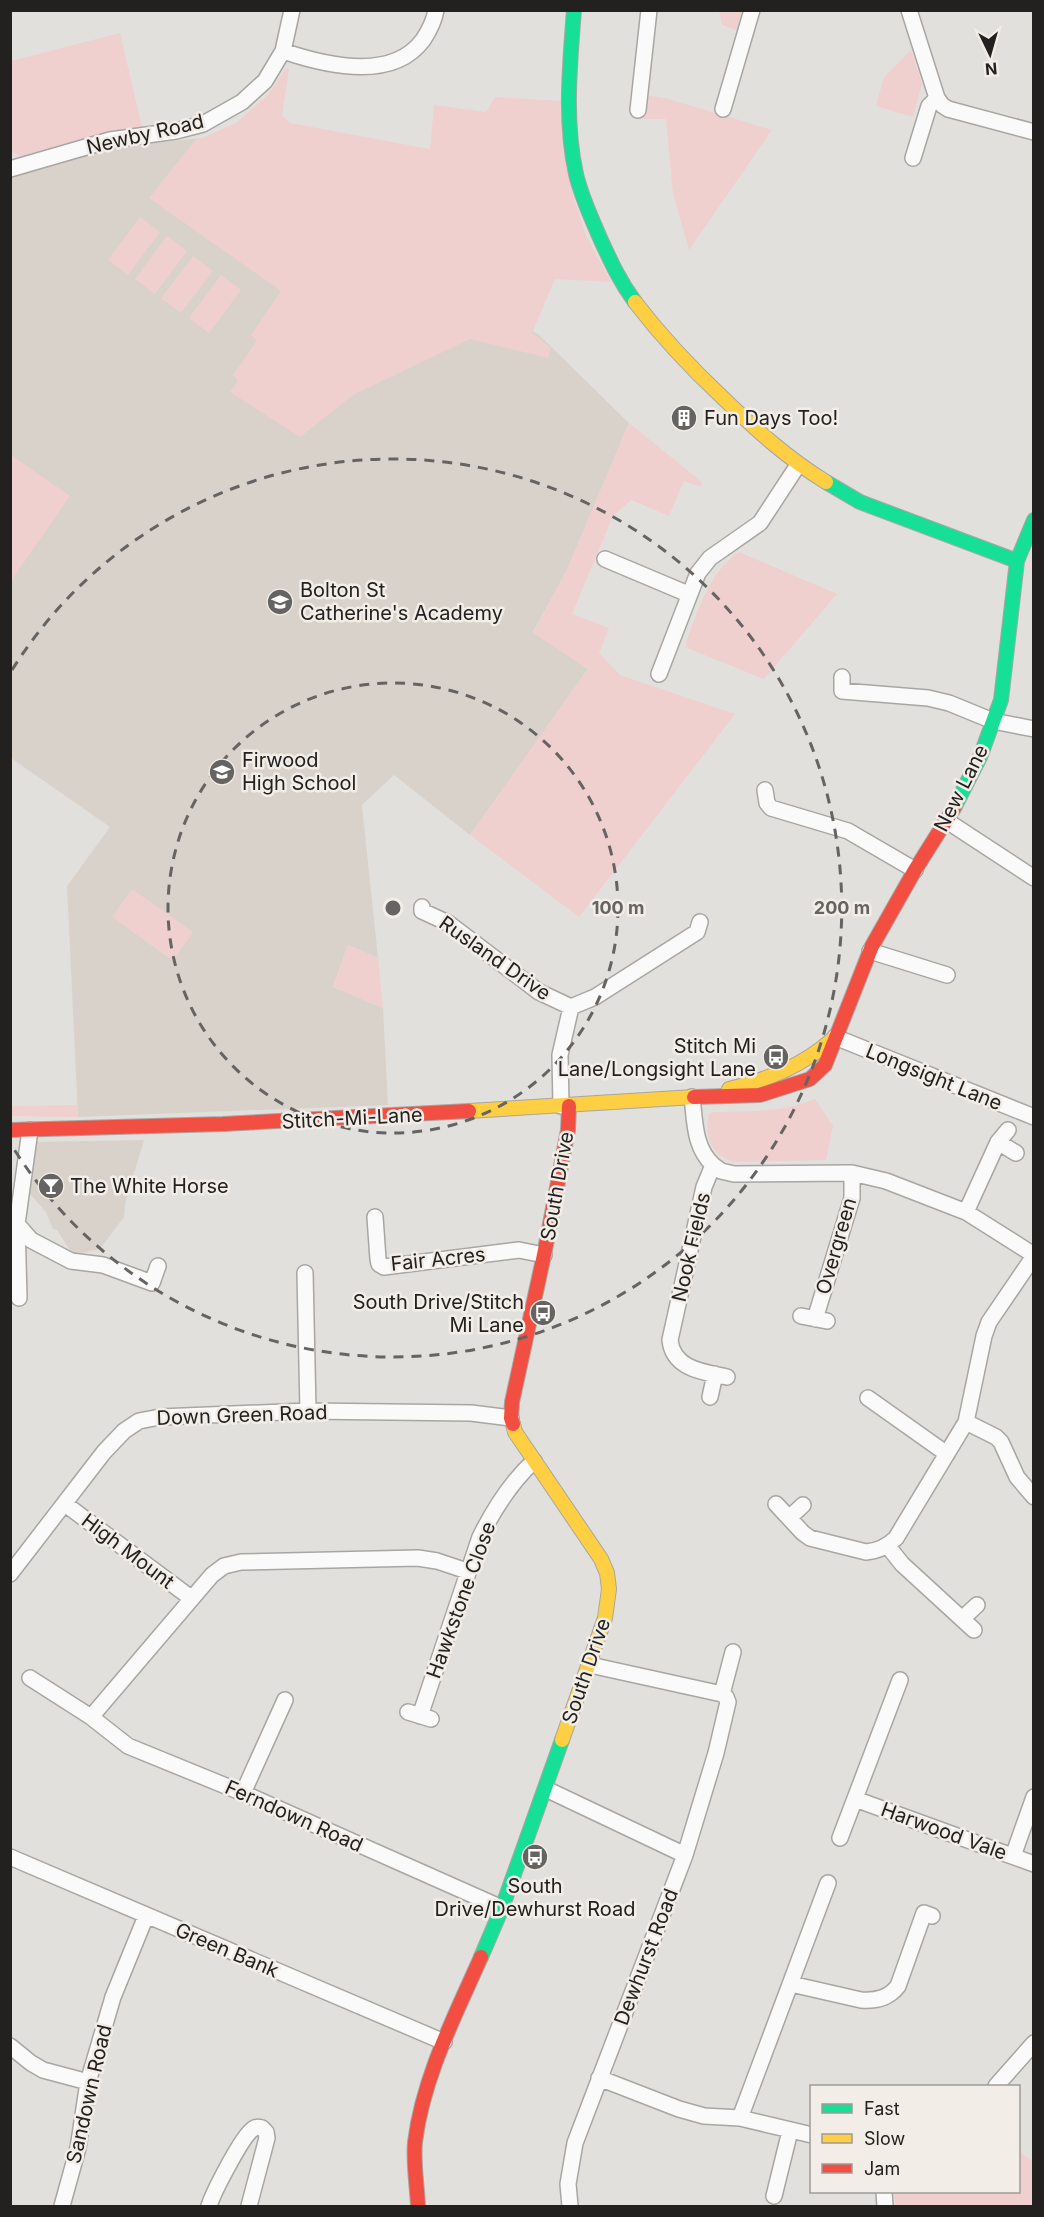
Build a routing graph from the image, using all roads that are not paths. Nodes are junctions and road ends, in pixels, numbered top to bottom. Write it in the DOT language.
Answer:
graph roads {
  1 [pos="292,10"];
  2 [pos="436,10"];
  3 [pos="574,10"];
  4 [pos="650,10"];
  5 [pos="752,10"];
  6 [pos="909,10"];
  7 [pos="283,51"];
  8 [pos="937,98"];
  9 [pos="723,109"];
  10 [pos="638,110"];
  11 [pos="1032,128"];
  12 [pos="913,158"];
  13 [pos="10,169"];
  14 [pos="798,465"];
  15 [pos="1034,520"];
  16 [pos="605,559"];
  17 [pos="1017,561"];
  18 [pos="688,594"];
  19 [pos="659,674"];
  20 [pos="842,677"];
  21 [pos="993,721"];
  22 [pos="1034,729"];
  23 [pos="765,790"];
  24 [pos="947,820"];
  25 [pos="915,870"];
  26 [pos="1034,878"];
  27 [pos="422,907"];
  28 [pos="700,922"];
  29 [pos="870,951"];
  30 [pos="947,975"];
  31 [pos="571,1007"];
  32 [pos="836,1037"];
  33 [pos="692,1097"];
  34 [pos="565,1106"];
  35 [pos="1034,1117"];
  36 [pos="10,1130"];
  37 [pos="30,1130"];
  38 [pos="1016,1153"];
  39 [pos="713,1165"];
  40 [pos="852,1173"];
  41 [pos="966,1212"];
  42 [pos="375,1217"];
  43 [pos="16,1224"];
  44 [pos="544,1255"];
  45 [pos="1034,1255"];
  46 [pos="158,1266"];
  47 [pos="305,1273"];
  48 [pos="19,1298"];
  49 [pos="814,1318"];
  50 [pos="710,1397"];
  51 [pos="867,1398"];
  52 [pos="308,1411"];
  53 [pos="511,1419"];
  54 [pos="966,1422"];
  55 [pos="947,1454"];
  56 [pos="534,1461"];
  57 [pos="1034,1497"];
  58 [pos="66,1504"];
  59 [pos="776,1504"];
  60 [pos="803,1505"];
  61 [pos="789,1518"];
  62 [pos="887,1545"];
  63 [pos="467,1571"];
  64 [pos="10,1574"];
  65 [pos="191,1598"];
  66 [pos="977,1605"];
  67 [pos="963,1618"];
  68 [pos="974,1630"];
  69 [pos="732,1652"];
  70 [pos="590,1665"];
  71 [pos="30,1678"];
  72 [pos="900,1680"];
  73 [pos="722,1694"];
  74 [pos="285,1700"];
  75 [pos="419,1715"];
  76 [pos="92,1717"];
  77 [pos="546,1789"];
  78 [pos="243,1793"];
  79 [pos="1034,1797"];
  80 [pos="855,1799"];
  81 [pos="840,1838"];
  82 [pos="685,1855"];
  83 [pos="1013,1856"];
  84 [pos="10,1857"];
  85 [pos="1034,1864"];
  86 [pos="828,1883"];
  87 [pos="502,1908"];
  88 [pos="146,1916"];
  89 [pos="932,1916"];
  90 [pos="791,1984"];
  91 [pos="444,2042"];
  92 [pos="1034,2043"];
  93 [pos="10,2046"];
  94 [pos="599,2078"];
  95 [pos="88,2082"];
  96 [pos="997,2085"];
  97 [pos="740,2118"];
  98 [pos="790,2130"];
  99 [pos="810,2135"];
  100 [pos="774,2196"];
  101 [pos="62,2206"];
  102 [pos="209,2206"];
  103 [pos="249,2206"];
  104 [pos="418,2206"];
  105 [pos="570,2206"];
  1 -- 7 [label="street, Newby Road"];
  2 -- 7 [label="street"];
  3 -- 14 [label="street"];
  4 -- 10 [label="street"];
  5 -- 9 [label="street"];
  6 -- 8 [label="street"];
  7 -- 13 [label="street, Newby Road"];
  8 -- 11 [label="street"];
  8 -- 12 [label="street"];
  14 -- 17 [label="street"];
  14 -- 18 [label="street"];
  15 -- 17 [label="street, New Lane"];
  16 -- 18 [label="street"];
  17 -- 21 [label="street, New Lane"];
  18 -- 19 [label="street"];
  20 -- 21 [label="street"];
  21 -- 22 [label="street"];
  21 -- 24 [label="street, New Lane"];
  23 -- 25 [label="street"];
  24 -- 25 [label="street, New Lane"];
  24 -- 26 [label="street"];
  25 -- 29 [label="street, New Lane"];
  27 -- 31 [label="street, Rusland Drive"];
  28 -- 31 [label="street, Rusland Drive"];
  29 -- 30 [label="street"];
  29 -- 32 [label="street, New Lane"];
  31 -- 34 [label="street, Rusland Drive"];
  32 -- 33 [label="street, Stitch-Mi-Lane"];
  32 -- 35 [label="street, Longsight Lane"];
  33 -- 34 [label="street, Stitch-Mi-Lane"];
  33 -- 39 [label="street, Nook Fields"];
  34 -- 37 [label="street, Stitch-Mi-Lane"];
  34 -- 44 [label="street, South Drive"];
  36 -- 37 [label="street, Stitch-Mi-Lane"];
  37 -- 43 [label="street"];
  38 -- 41 [label="street"];
  39 -- 40 [label="street"];
  39 -- 50 [label="street, Nook Fields"];
  40 -- 41 [label="street"];
  40 -- 49 [label="street, Overgreen"];
  41 -- 45 [label="street"];
  42 -- 44 [label="street, Fair Acres"];
  43 -- 46 [label="street"];
  43 -- 48 [label="street"];
  44 -- 53 [label="street, South Drive"];
  45 -- 54 [label="street"];
  47 -- 52 [label="street"];
  51 -- 55 [label="street"];
  52 -- 53 [label="street, Down Green Road"];
  52 -- 58 [label="street, Down Green Road"];
  53 -- 56 [label="street, South Drive"];
  54 -- 55 [label="street"];
  54 -- 57 [label="street"];
  55 -- 62 [label="street"];
  56 -- 63 [label="street, Hawkstone Close"];
  56 -- 70 [label="street, South Drive"];
  58 -- 64 [label="street, Down Green Road"];
  58 -- 65 [label="street, High Mount"];
  59 -- 61 [label="street"];
  60 -- 61 [label="street"];
  61 -- 62 [label="street"];
  62 -- 67 [label="street"];
  63 -- 65 [label="street"];
  63 -- 75 [label="street, Hawkstone Close"];
  65 -- 76 [label="street"];
  66 -- 67 [label="street"];
  67 -- 68 [label="street"];
  69 -- 73 [label="street, Dewhurst Road"];
  70 -- 73 [label="street"];
  70 -- 77 [label="street, South Drive"];
  71 -- 76 [label="street, Ferndown Road"];
  72 -- 80 [label="street, Harwood Vale"];
  73 -- 82 [label="street, Dewhurst Road"];
  74 -- 78 [label="street"];
  76 -- 78 [label="street, Ferndown Road"];
  77 -- 82 [label="street"];
  77 -- 87 [label="street, South Drive"];
  78 -- 87 [label="street, Ferndown Road"];
  79 -- 83 [label="street"];
  80 -- 81 [label="street, Harwood Vale"];
  80 -- 83 [label="street, Harwood Vale"];
  82 -- 94 [label="street, Dewhurst Road"];
  83 -- 85 [label="street, Harwood Vale"];
  84 -- 88 [label="street, Green Bank"];
  86 -- 90 [label="street"];
  87 -- 91 [label="street, South Drive"];
  88 -- 91 [label="street, Green Bank"];
  88 -- 95 [label="street, Sandown Road"];
  89 -- 90 [label="street"];
  90 -- 97 [label="street"];
  91 -- 104 [label="street, South Drive"];
  92 -- 96 [label="street"];
  93 -- 95 [label="street"];
  94 -- 97 [label="street"];
  94 -- 105 [label="street, Dewhurst Road"];
  95 -- 101 [label="street, Sandown Road"];
  97 -- 98 [label="street"];
  98 -- 99 [label="street"];
  98 -- 100 [label="street"];
  102 -- 103 [label="street"];
}
